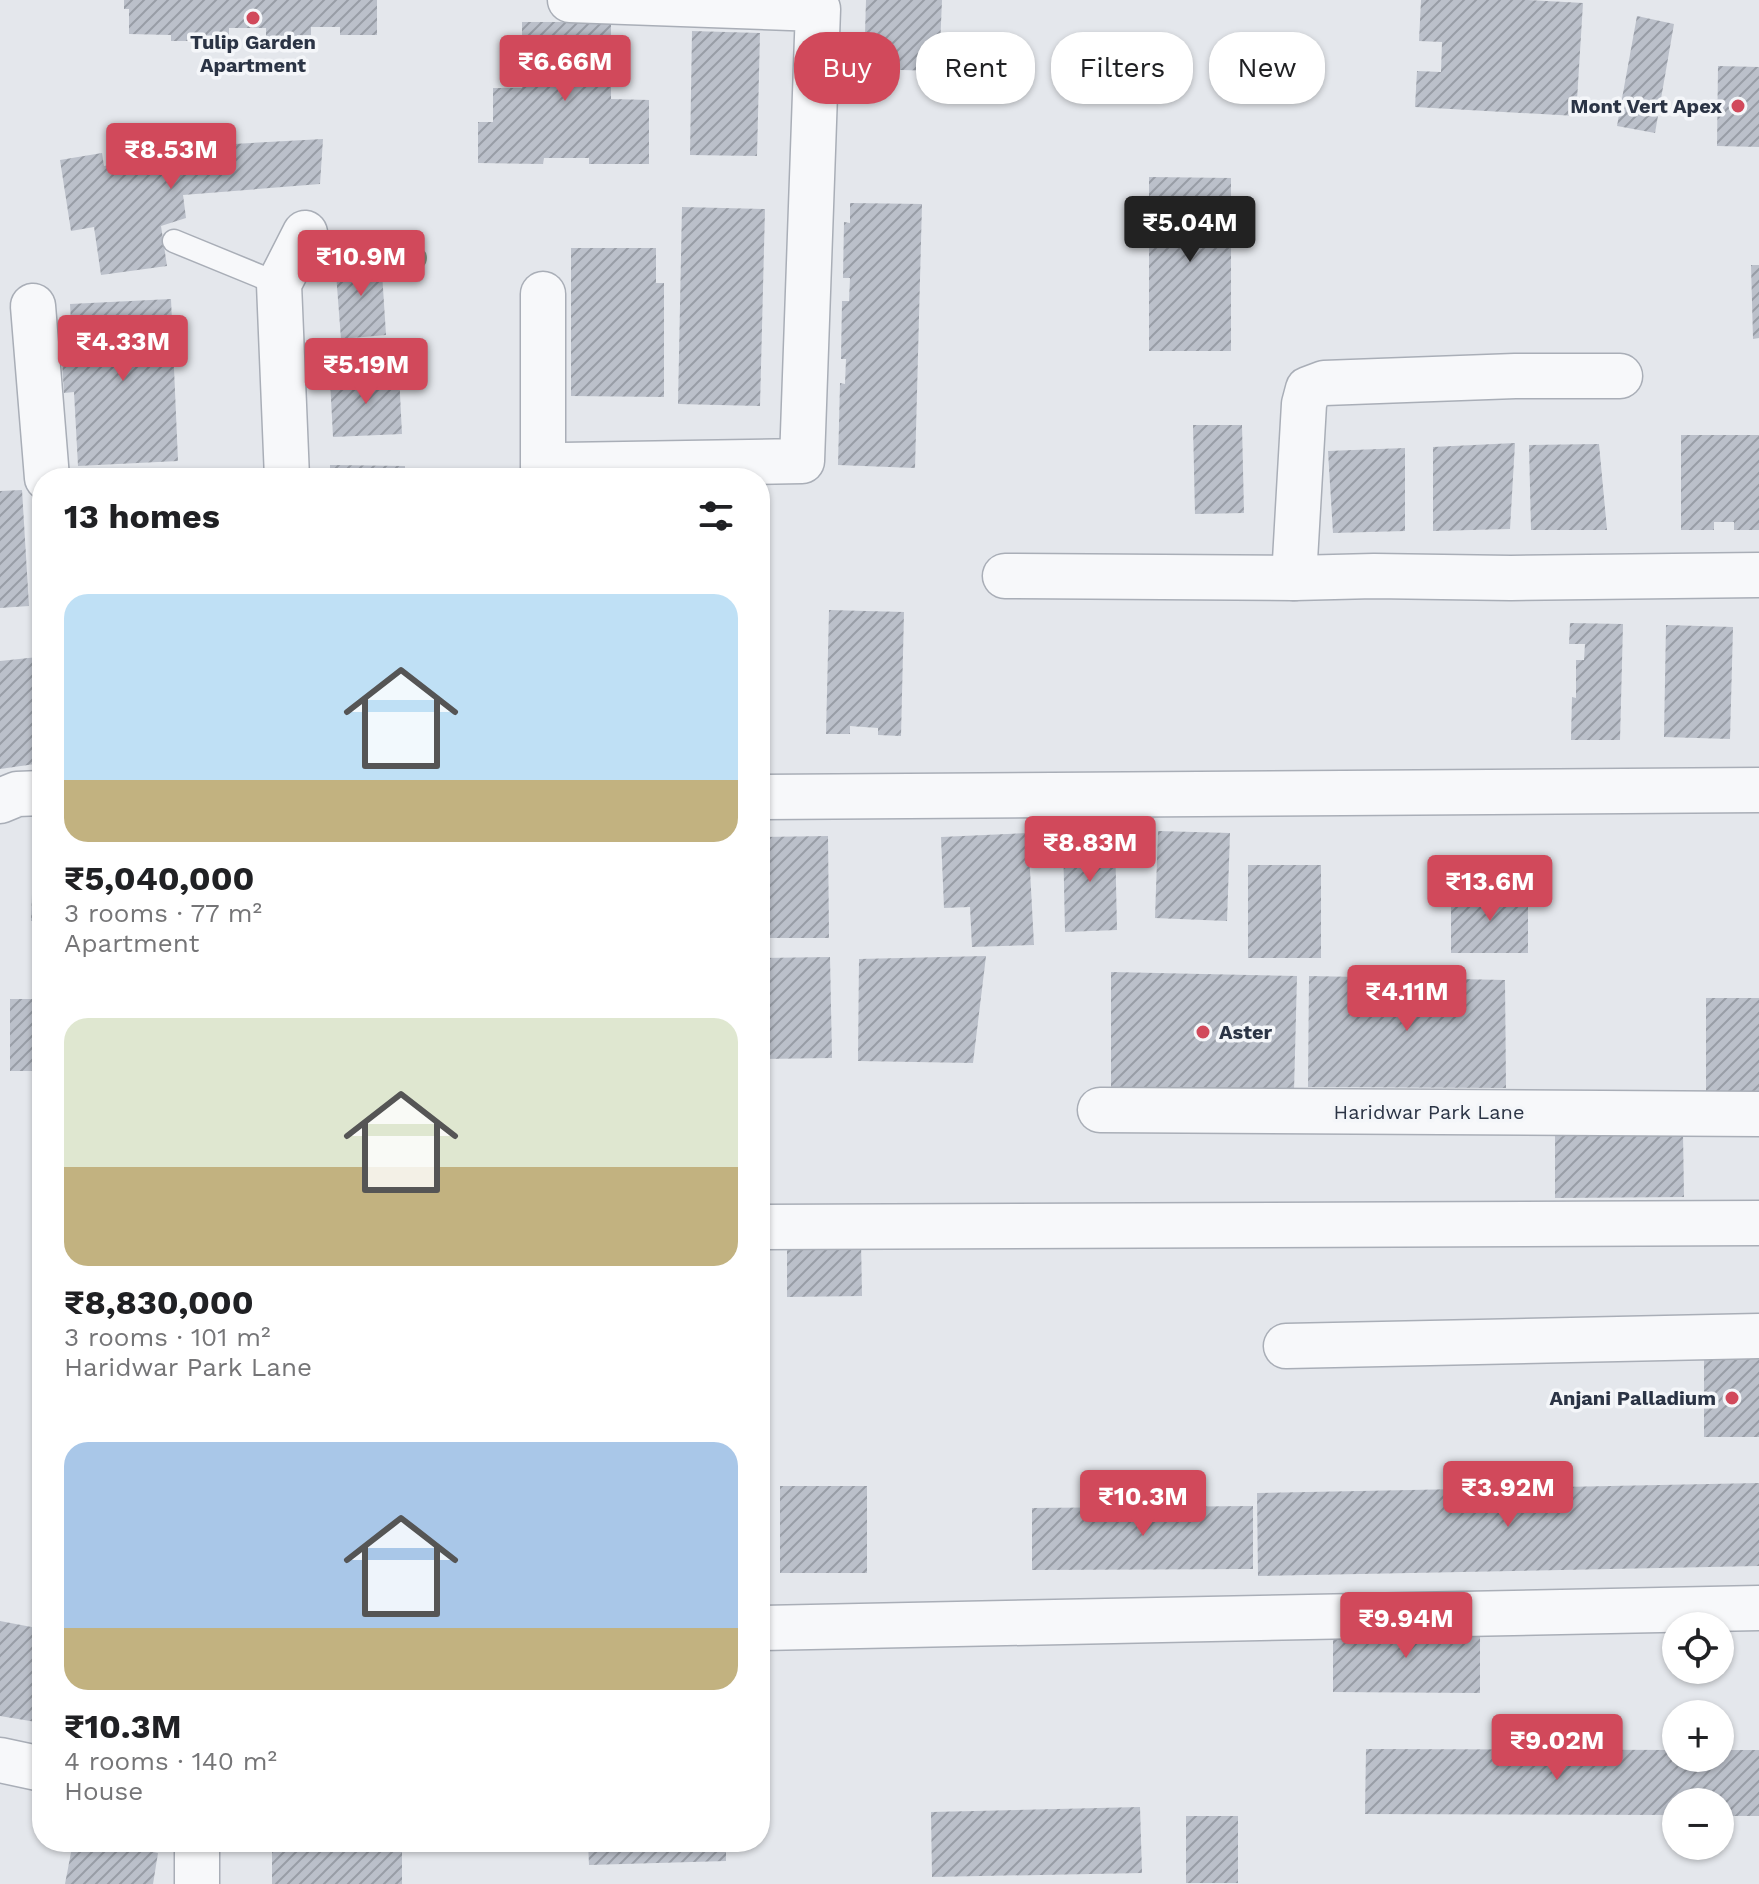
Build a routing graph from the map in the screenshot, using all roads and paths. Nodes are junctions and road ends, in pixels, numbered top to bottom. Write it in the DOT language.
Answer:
graph roads {
  1 [pos="570,0"];
  2 [pos="305,233"];
  3 [pos="174,241"];
  4 [pos="279,284"];
  5 [pos="543,294"];
  6 [pos="33,306"];
  7 [pos="1620,376"];
  8 [pos="46,468"];
  9 [pos="287,468"];
  10 [pos="542,468"];
  11 [pos="557,468"];
  12 [pos="1759,575"];
  13 [pos="1005,576"];
  14 [pos="1294,578"];
  15 [pos="1759,790"];
  16 [pos="32,793"];
  17 [pos="770,797"];
  18 [pos="0,801"];
  19 [pos="1100,1110"];
  20 [pos="1759,1114"];
  21 [pos="1759,1223"];
  22 [pos="770,1227"];
  23 [pos="1759,1336"];
  24 [pos="1286,1346"];
  25 [pos="1759,1608"];
  26 [pos="770,1628"];
  27 [pos="0,1760"];
  28 [pos="32,1767"];
  29 [pos="197,1852"];
  30 [pos="197,1884"];
  1 -- 11 [label="street"];
  2 -- 4 [label="street"];
  3 -- 4 [label="lane"];
  4 -- 9 [label="street"];
  5 -- 10 [label="street"];
  6 -- 8 [label="street"];
  7 -- 14 [label="street"];
  12 -- 14 [label="street"];
  13 -- 14 [label="street"];
  15 -- 17 [label="street"];
  16 -- 18 [label="street"];
  19 -- 20 [label="street, Haridwar Park Lane"];
  21 -- 22 [label="street"];
  23 -- 24 [label="street"];
  25 -- 26 [label="street"];
  27 -- 28 [label="street"];
  29 -- 30 [label="street"];
}
